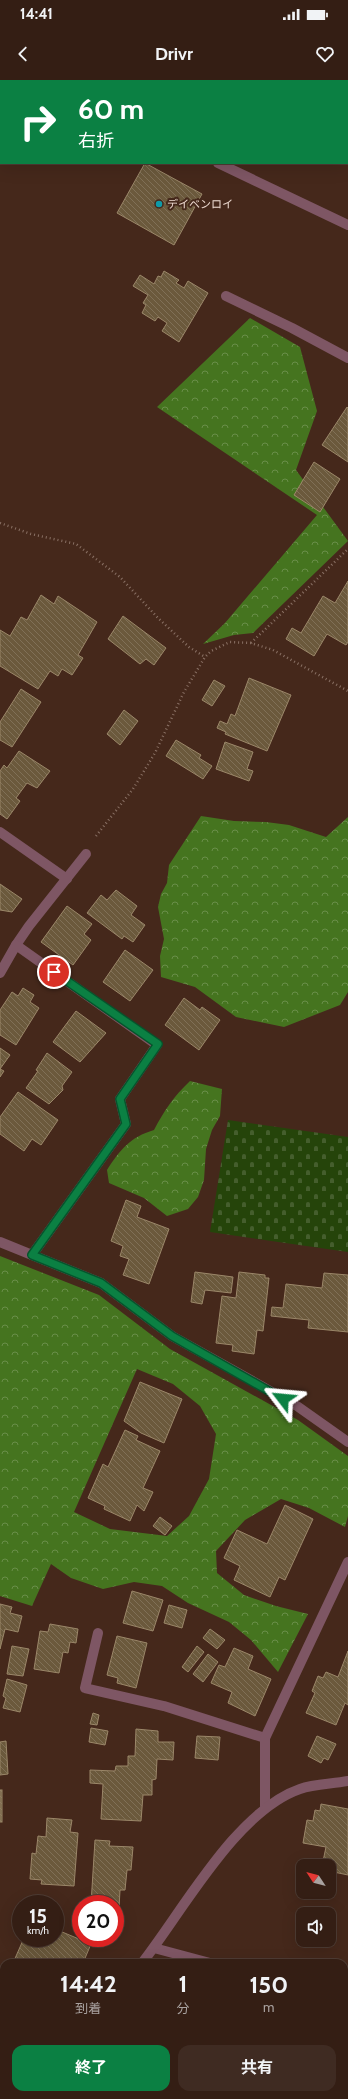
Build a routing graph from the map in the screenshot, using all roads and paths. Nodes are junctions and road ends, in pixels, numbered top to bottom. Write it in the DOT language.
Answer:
graph roads {
  1 [pos="220,164"];
  2 [pos="348,225"];
  3 [pos="226,296"];
  4 [pos="348,358"];
  5 [pos="0,523"];
  6 [pos="348,548"];
  7 [pos="251,643"];
  8 [pos="205,657"];
  9 [pos="348,691"];
  10 [pos="0,832"];
  11 [pos="86,854"];
  12 [pos="67,878"];
  13 [pos="16,945"];
  14 [pos="0,973"];
  15 [pos="0,1242"];
  16 [pos="32,1255"];
  17 [pos="348,1442"];
  18 [pos="348,1562"];
  19 [pos="98,1633"];
  20 [pos="265,1738"];
  21 [pos="348,1781"];
  22 [pos="265,1808"];
  23 [pos="154,1948"];
  24 [pos="145,1959"];
  25 [pos="195,1959"];
  1 -- 2 [label="street"];
  3 -- 4 [label="street"];
  5 -- 8 [label="path"];
  6 -- 7 [label="path"];
  7 -- 8 [label="path"];
  7 -- 9 [label="path"];
  8 -- 11 [label="path"];
  10 -- 12 [label="street"];
  11 -- 12 [label="street"];
  12 -- 13 [label="street"];
  13 -- 14 [label="street"];
  13 -- 16 [label="street"];
  15 -- 16 [label="street"];
  16 -- 17 [label="street"];
  18 -- 20 [label="street"];
  19 -- 20 [label="street"];
  20 -- 22 [label="street"];
  21 -- 22 [label="street"];
  22 -- 23 [label="street"];
  23 -- 24 [label="street"];
  23 -- 25 [label="street"];
}
